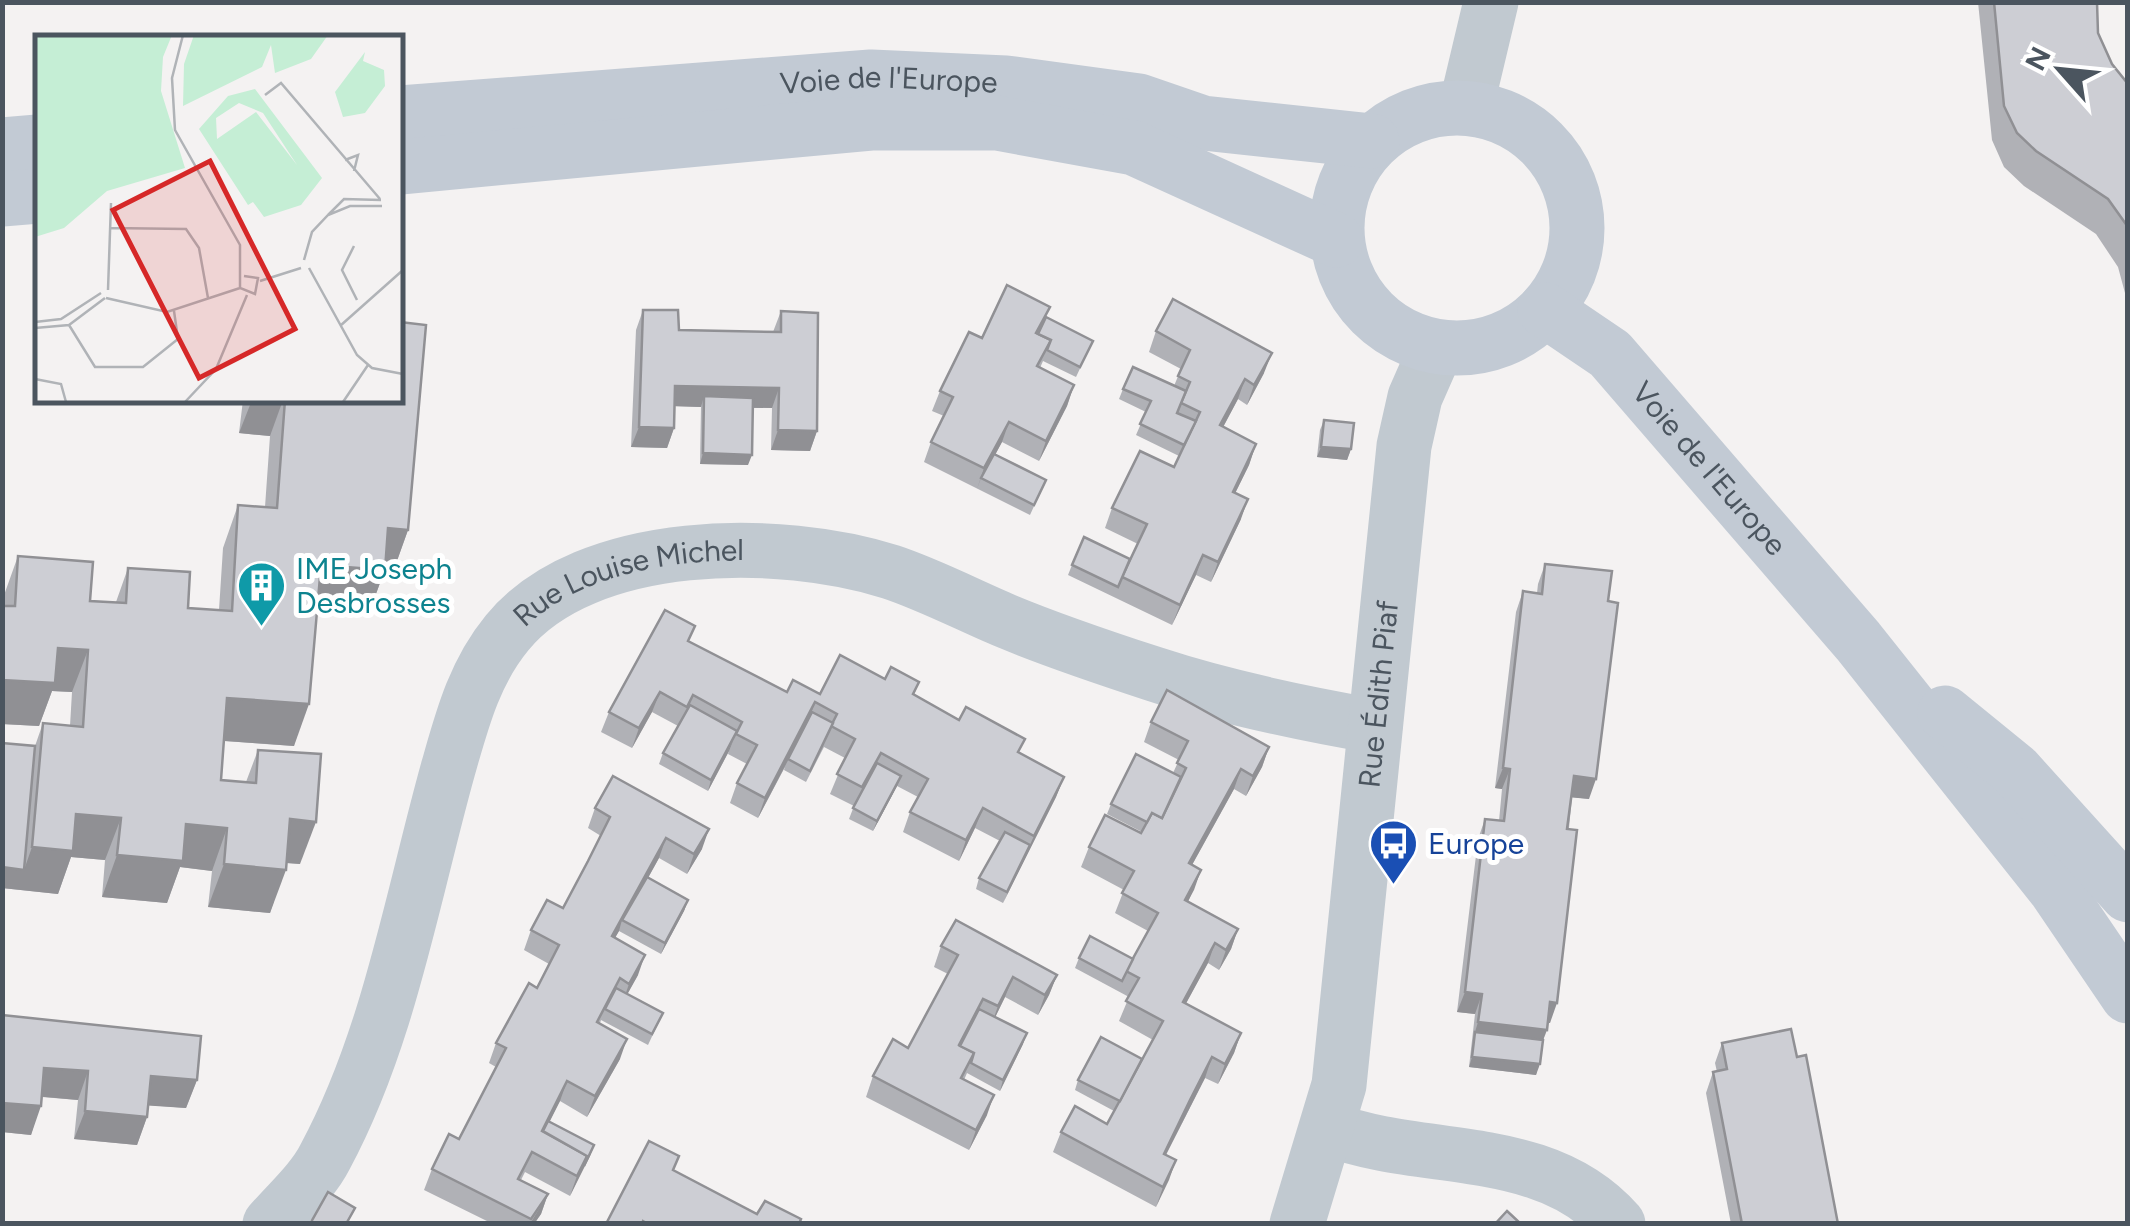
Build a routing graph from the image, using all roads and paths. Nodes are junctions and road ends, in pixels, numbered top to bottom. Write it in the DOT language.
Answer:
graph roads {
  1 [pos="1490,2"];
  2 [pos="1466,108"];
  3 [pos="402,113"];
  4 [pos="1372,141"];
  5 [pos="35,142"];
  6 [pos="2,144"];
  7 [pos="402,167"];
  8 [pos="35,196"];
  9 [pos="2,199"];
  10 [pos="1336,240"];
  11 [pos="1545,310"];
  12 [pos="1437,347"];
  13 [pos="1858,641"];
  14 [pos="1376,726"];
  15 [pos="2128,895"];
  16 [pos="2128,996"];
  17 [pos="1329,1129"];
  18 [pos="270,1224"];
  19 [pos="1297,1224"];
  20 [pos="1618,1224"];
  1 -- 2 [label="street"];
  2 -- 4 [label="main road"];
  2 -- 11 [label="main road"];
  3 -- 4 [label="main road, Voie de l'Europe"];
  4 -- 10 [label="main road"];
  5 -- 6 [label="main road"];
  7 -- 10 [label="main road, Voie de l'Europe"];
  8 -- 9 [label="main road"];
  10 -- 12 [label="main road"];
  11 -- 12 [label="main road"];
  11 -- 13 [label="main road, Voie de l'Europe"];
  12 -- 14 [label="street, Rue Édith Piaf"];
  13 -- 15 [label="main road"];
  13 -- 16 [label="main road"];
  14 -- 17 [label="street, Rue Édith Piaf"];
  14 -- 18 [label="street, Rue Louise Michel"];
  17 -- 19 [label="street, Rue Édith Piaf"];
  17 -- 20 [label="street"];
}
